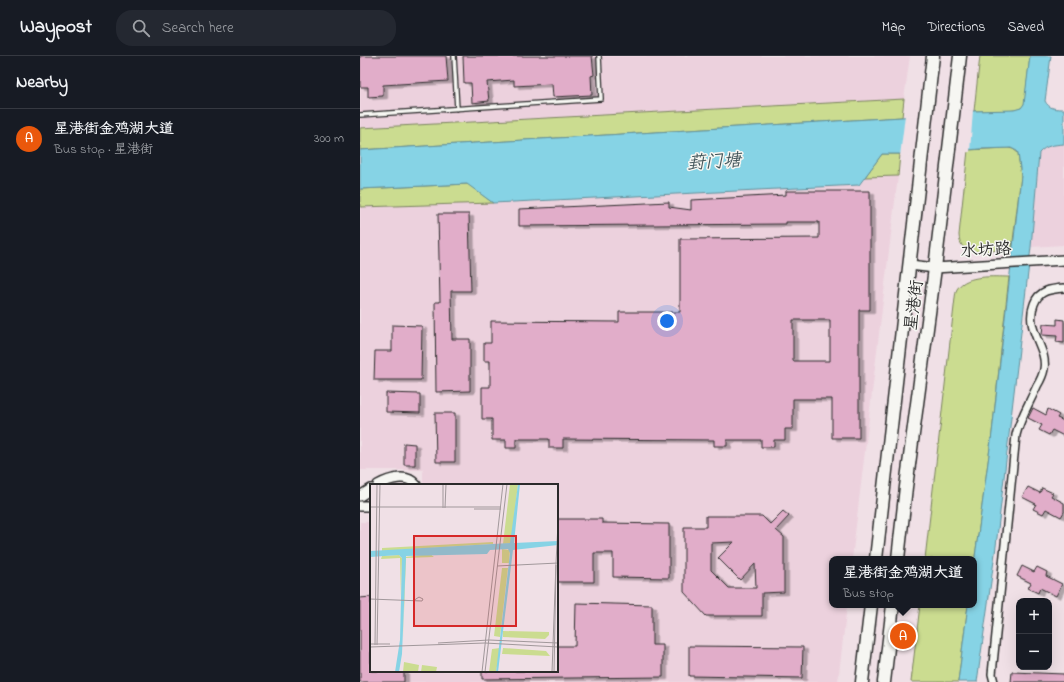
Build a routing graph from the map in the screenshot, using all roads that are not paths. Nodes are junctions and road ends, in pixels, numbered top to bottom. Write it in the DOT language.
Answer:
graph roads {
  1 [pos="454,56"];
  2 [pos="599,56"];
  3 [pos="933,56"];
  4 [pos="960,56"];
  5 [pos="456,109"];
  6 [pos="360,115"];
  7 [pos="1064,260"];
  8 [pos="910,265"];
  9 [pos="935,268"];
  10 [pos="1064,288"];
  11 [pos="380,484"];
  12 [pos="415,484"];
  13 [pos="370,490"];
  14 [pos="360,496"];
  15 [pos="876,556"];
  16 [pos="898,556"];
  17 [pos="871,608"];
  18 [pos="893,608"];
  19 [pos="862,682"];
  20 [pos="884,682"];
  21 [pos="994,682"];
  1 -- 5 [label="lane"];
  2 -- 5 [label="lane"];
  3 -- 8 [label="main road, 星港街"];
  4 -- 9 [label="main road, 星港街"];
  5 -- 6 [label="lane"];
  7 -- 9 [label="street, 水坊路"];
  8 -- 9 [label="street, 水坊路"];
  8 -- 15 [label="main road, 星港街"];
  9 -- 16 [label="main road, 星港街"];
  10 -- 21 [label="street"];
  11 -- 12 [label="street"];
  13 -- 14 [label="street"];
  17 -- 19 [label="main road"];
  18 -- 20 [label="main road"];
}
